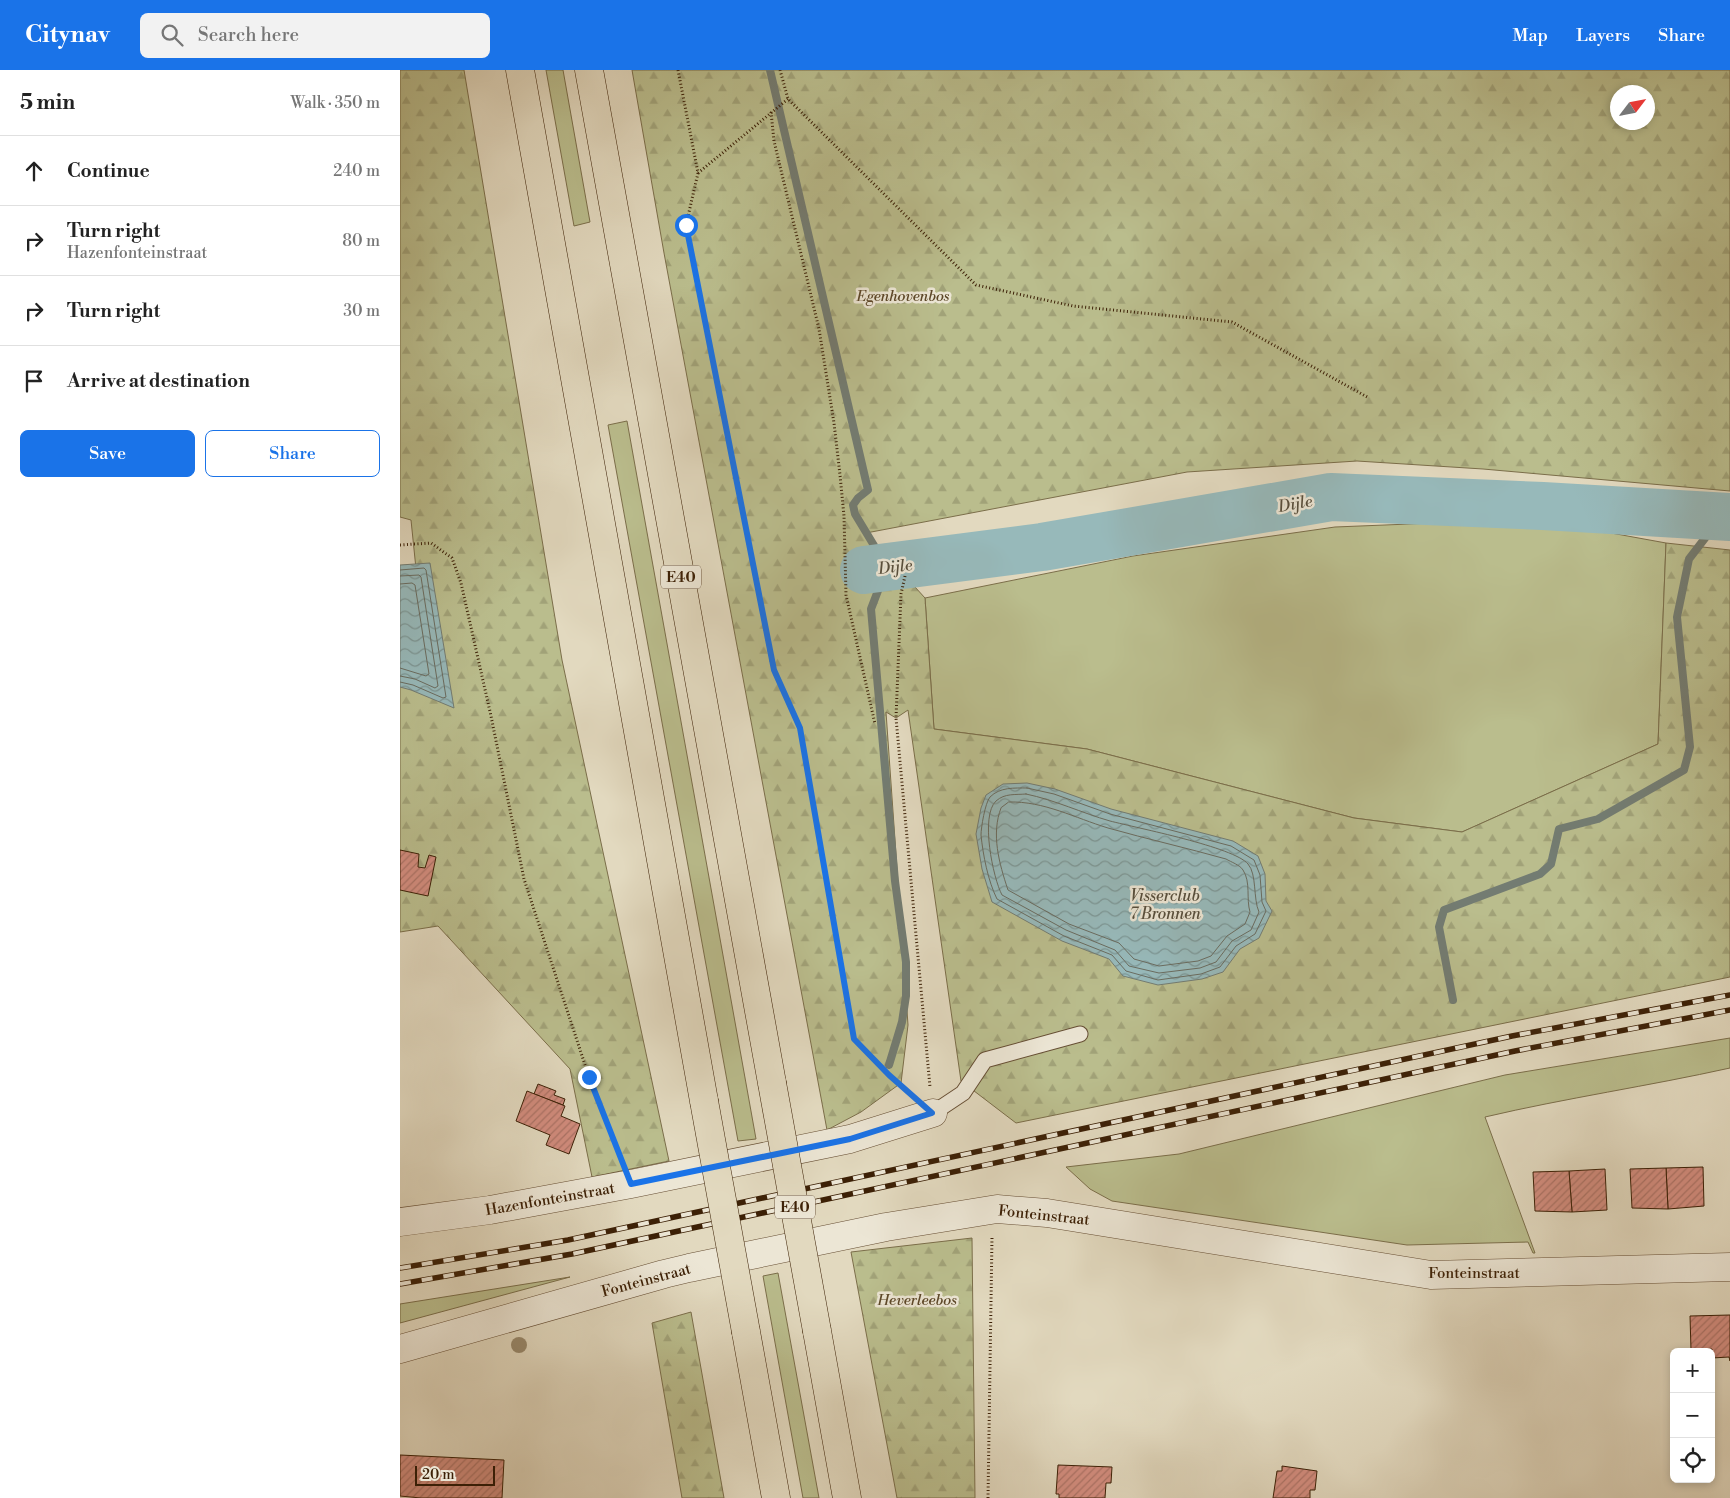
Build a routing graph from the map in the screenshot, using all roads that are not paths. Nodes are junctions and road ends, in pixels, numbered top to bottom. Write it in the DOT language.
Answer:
graph roads {
  1 [pos="520,70"];
  2 [pos="589,70"];
  3 [pos="1080,1034"];
  4 [pos="932,1113"];
  5 [pos="400,1222"];
  6 [pos="1730,1267"];
  7 [pos="400,1348"];
  8 [pos="776,1498"];
  9 [pos="847,1498"];
  1 -- 8 [label="highway, bridge"];
  2 -- 9 [label="highway, E40, bridge"];
  3 -- 4 [label="lane"];
  4 -- 5 [label="street, Hazenfonteinstraat"];
  6 -- 7 [label="street, Fonteinstraat"];
}
